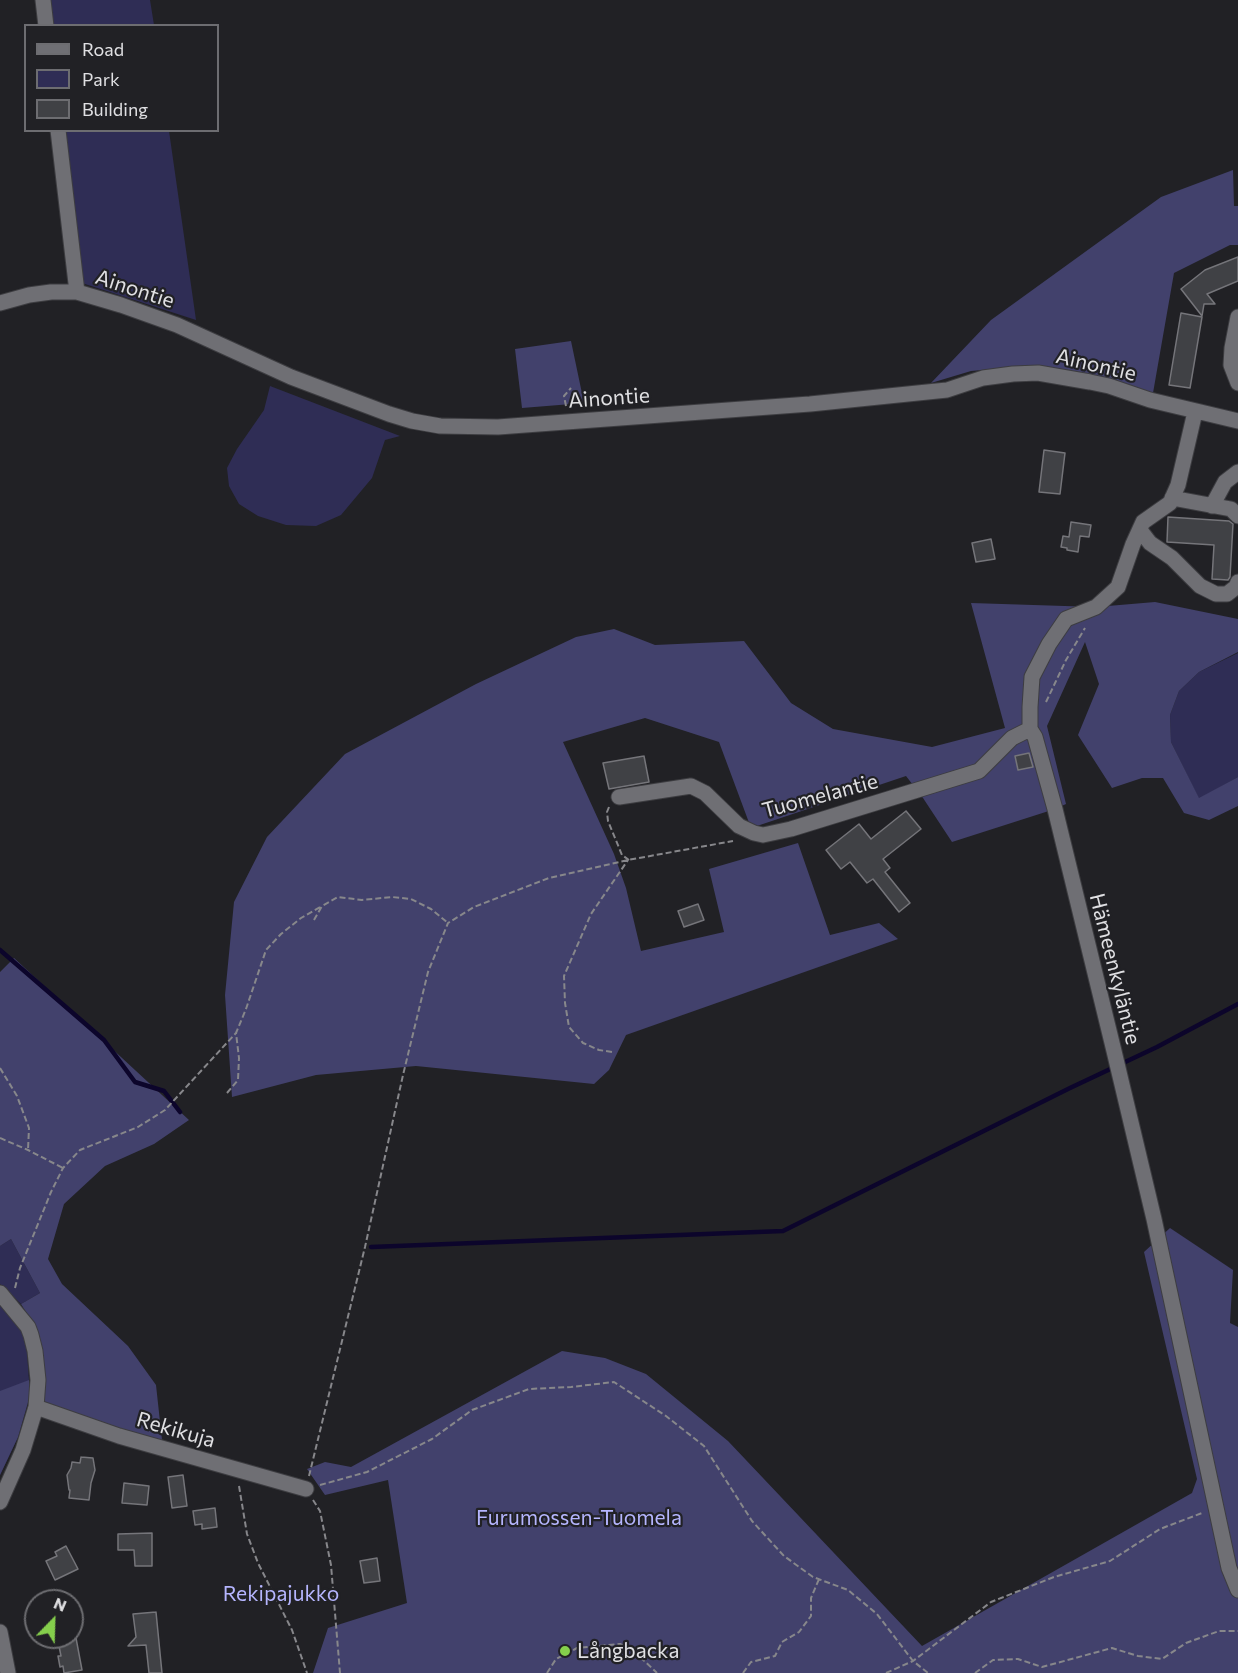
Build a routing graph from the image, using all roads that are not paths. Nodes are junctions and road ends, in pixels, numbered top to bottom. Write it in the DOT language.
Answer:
graph roads {
  1 [pos="43,0"];
  2 [pos="46,24"];
  3 [pos="58,132"];
  4 [pos="77,292"];
  5 [pos="0,303"];
  6 [pos="1238,317"];
  7 [pos="1238,382"];
  8 [pos="1195,412"];
  9 [pos="1238,421"];
  10 [pos="1238,472"];
  11 [pos="1172,498"];
  12 [pos="1212,506"];
  13 [pos="1238,516"];
  14 [pos="1140,530"];
  15 [pos="1238,582"];
  16 [pos="1030,729"];
  17 [pos="619,797"];
  18 [pos="5,1299"];
  19 [pos="36,1407"];
  20 [pos="306,1489"];
  21 [pos="0,1502"];
  22 [pos="1238,1590"];
  23 [pos="0,1632"];
  24 [pos="8,1673"];
  1 -- 2 [label="street"];
  3 -- 4 [label="street"];
  4 -- 5 [label="street, Ainontie"];
  4 -- 8 [label="street, Ainontie"];
  6 -- 7 [label="street"];
  8 -- 9 [label="street, Ainontie"];
  8 -- 11 [label="street"];
  10 -- 12 [label="street"];
  11 -- 12 [label="street"];
  11 -- 14 [label="street, Hämeenkyläntie"];
  12 -- 13 [label="street"];
  14 -- 15 [label="street"];
  14 -- 16 [label="street, Hämeenkyläntie"];
  16 -- 17 [label="street, Tuomelantie"];
  16 -- 22 [label="street, Hämeenkyläntie"];
  18 -- 19 [label="street"];
  19 -- 20 [label="street, Rekikuja"];
  19 -- 21 [label="street"];
  23 -- 24 [label="street"];
}
